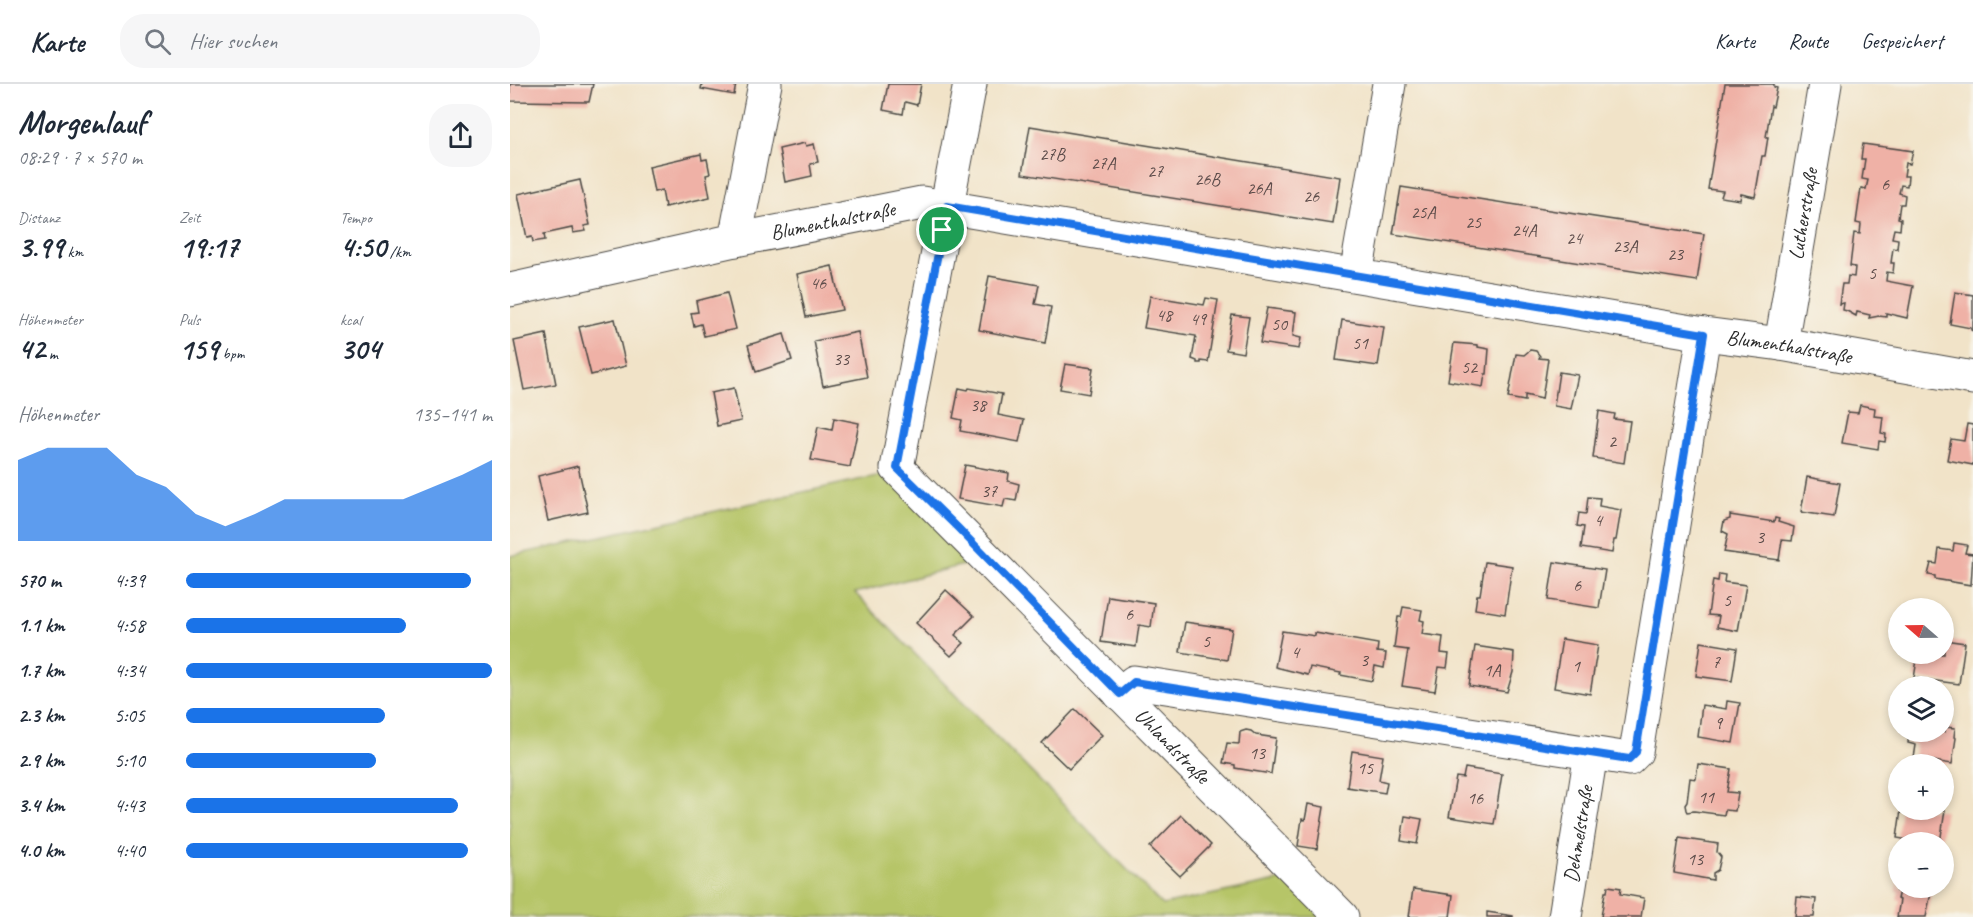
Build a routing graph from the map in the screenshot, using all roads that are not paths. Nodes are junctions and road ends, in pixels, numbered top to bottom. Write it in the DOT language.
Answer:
graph roads {
  1 [pos="765,84"];
  2 [pos="970,84"];
  3 [pos="1389,84"];
  4 [pos="1825,84"];
  5 [pos="947,206"];
  6 [pos="735,240"];
  7 [pos="1356,275"];
  8 [pos="510,290"];
  9 [pos="1704,334"];
  10 [pos="1781,344"];
  11 [pos="1973,378"];
  12 [pos="1120,694"];
  13 [pos="1591,753"];
  14 [pos="1342,917"];
  15 [pos="1565,917"];
  1 -- 6 [label="street"];
  2 -- 5 [label="street, Uhlandstraße"];
  3 -- 7 [label="street"];
  4 -- 10 [label="street, Lutherstraße"];
  5 -- 6 [label="street, Blumenthalstraße"];
  5 -- 7 [label="street, Blumenthalstraße"];
  5 -- 12 [label="street, Uhlandstraße"];
  6 -- 8 [label="street, Blumenthalstraße"];
  7 -- 9 [label="street, Blumenthalstraße"];
  9 -- 10 [label="street, Blumenthalstraße"];
  9 -- 13 [label="street"];
  10 -- 11 [label="street, Blumenthalstraße"];
  12 -- 13 [label="street"];
  12 -- 14 [label="street, Uhlandstraße"];
  13 -- 15 [label="street, Dehmelstraße"];
}
